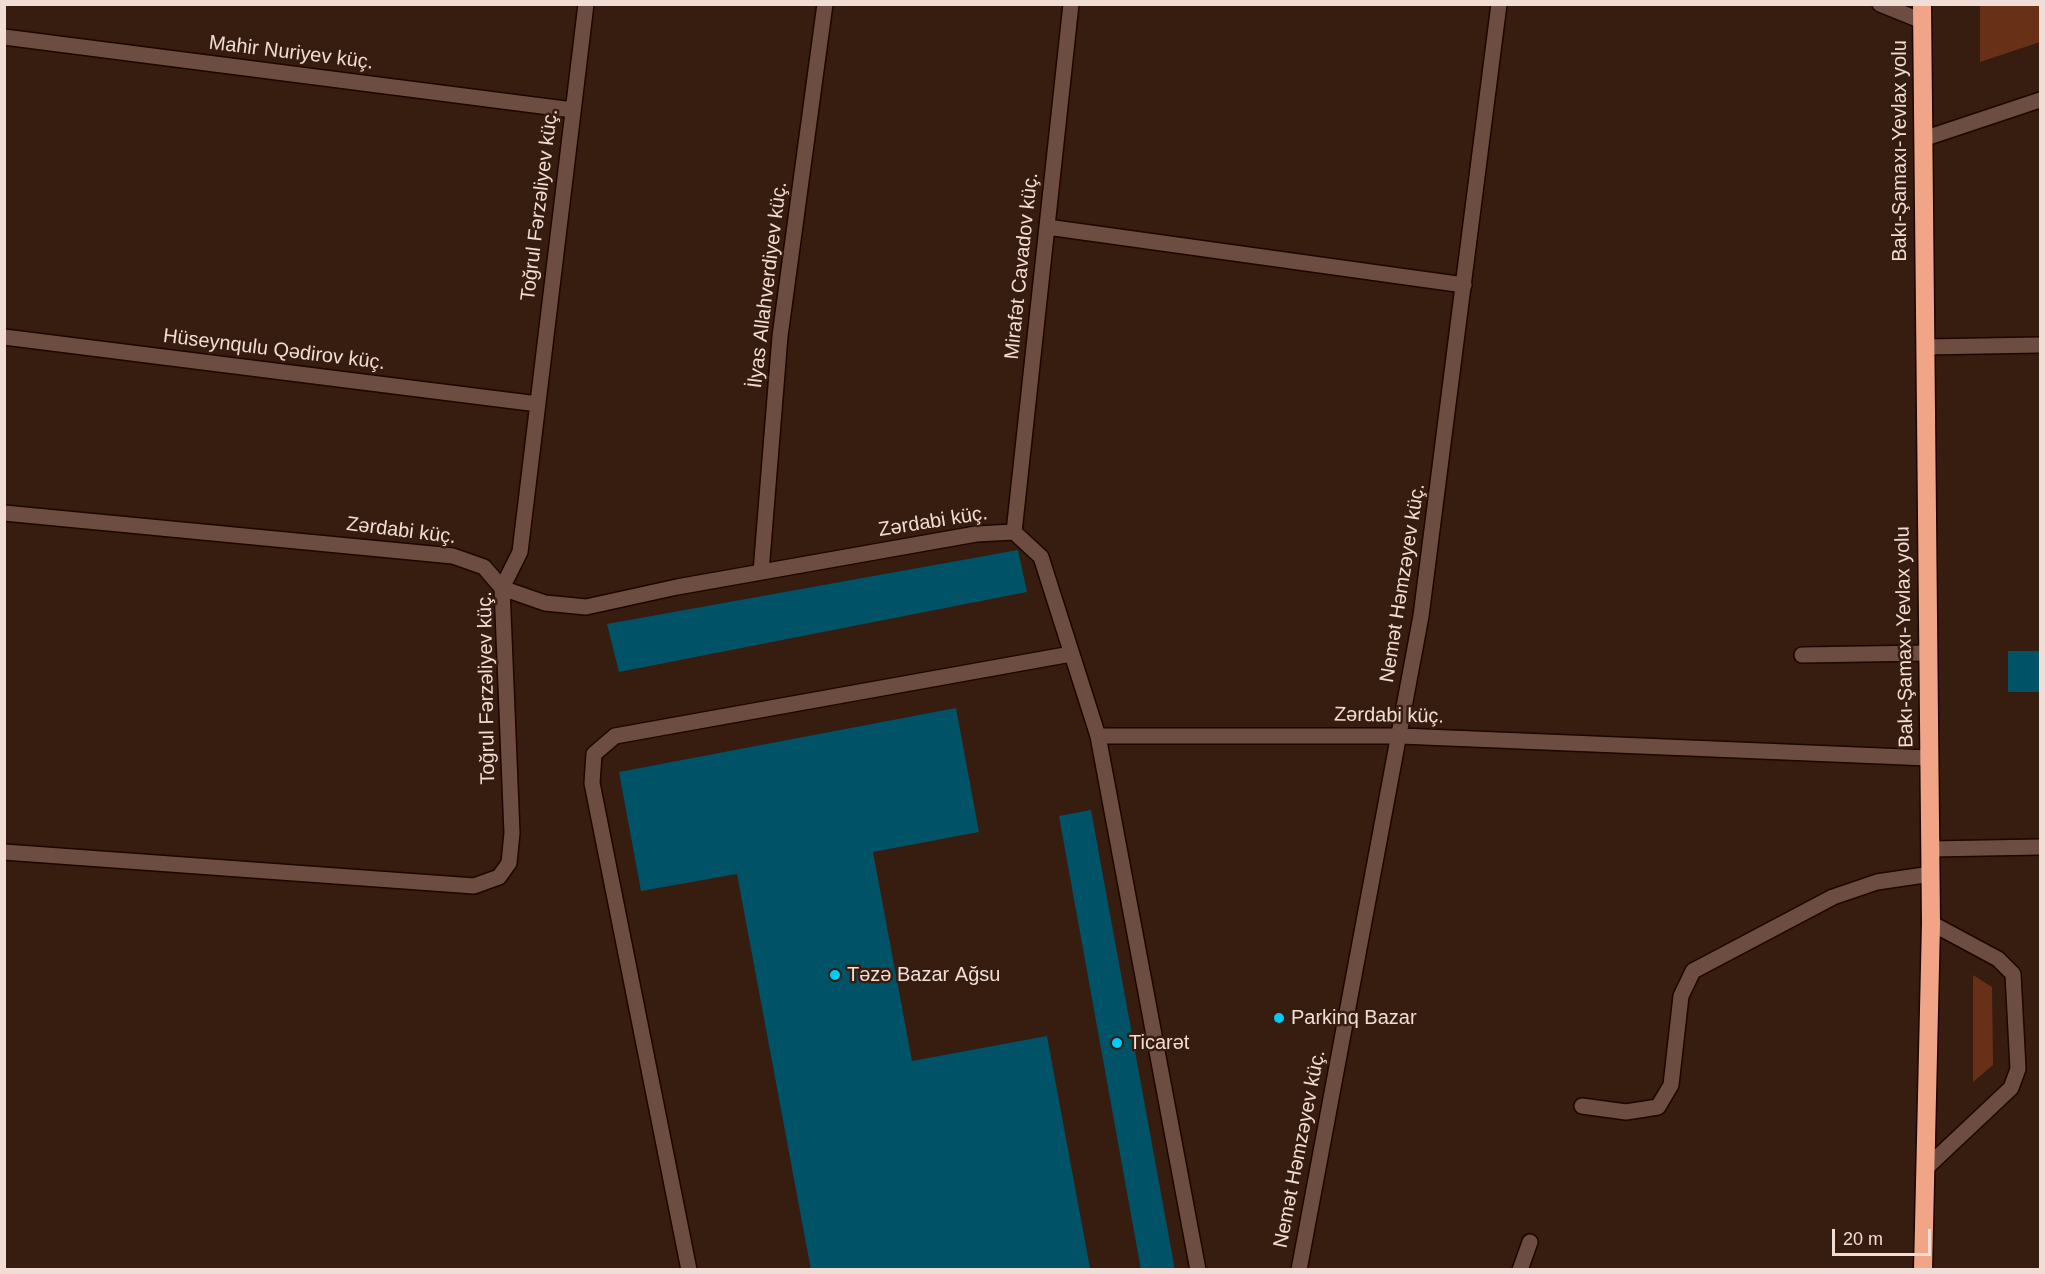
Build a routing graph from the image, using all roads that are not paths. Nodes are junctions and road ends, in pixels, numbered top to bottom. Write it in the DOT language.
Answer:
graph roads {
  1 [pos="586,4"];
  2 [pos="825,4"];
  3 [pos="1071,4"];
  4 [pos="1499,4"];
  5 [pos="1880,4"];
  6 [pos="1922,13"];
  7 [pos="4,37"];
  8 [pos="2040,100"];
  9 [pos="573,110"];
  10 [pos="1923,139"];
  11 [pos="1047,227"];
  12 [pos="1464,285"];
  13 [pos="4,338"];
  14 [pos="2040,345"];
  15 [pos="1924,347"];
  16 [pos="537,404"];
  17 [pos="4,513"];
  18 [pos="1014,532"];
  19 [pos="761,572"];
  20 [pos="502,588"];
  21 [pos="1071,654"];
  22 [pos="1928,654"];
  23 [pos="1802,655"];
  24 [pos="1098,736"];
  25 [pos="1401,736"];
  26 [pos="1929,758"];
  27 [pos="2040,847"];
  28 [pos="1930,849"];
  29 [pos="4,852"];
  30 [pos="1931,874"];
  31 [pos="1931,923"];
  32 [pos="1582,1106"];
  33 [pos="1925,1169"];
  34 [pos="1530,1242"];
  35 [pos="689,1269"];
  36 [pos="1198,1269"];
  37 [pos="1299,1269"];
  38 [pos="1520,1269"];
  39 [pos="1923,1269"];
  1 -- 9 [label="street, Toğrul Fərzəliyev küç."];
  2 -- 19 [label="street, İlyas Allahverdiyev küç."];
  3 -- 11 [label="street, Mirafət Cavadov küç."];
  4 -- 12 [label="street, Nemət Həmzəyev küç."];
  5 -- 6 [label="street"];
  6 -- 10 [label="highway, Bakı-Şamaxı-Yevlax yolu"];
  7 -- 9 [label="street, Mahir Nuriyev küç."];
  8 -- 10 [label="street"];
  9 -- 16 [label="street, Toğrul Fərzəliyev küç."];
  10 -- 15 [label="highway, Bakı-Şamaxı-Yevlax yolu"];
  11 -- 12 [label="street"];
  11 -- 18 [label="street, Mirafət Cavadov küç."];
  12 -- 25 [label="street, Nemət Həmzəyev küç."];
  13 -- 16 [label="street, Hüseynqulu Qədirov küç."];
  14 -- 15 [label="street"];
  15 -- 22 [label="highway, Bakı-Şamaxı-Yevlax yolu"];
  16 -- 20 [label="street, Toğrul Fərzəliyev küç."];
  17 -- 20 [label="street, Zərdabi küç."];
  18 -- 19 [label="street, Zərdabi küç."];
  18 -- 21 [label="street, Zərdabi küç."];
  19 -- 20 [label="street, Zərdabi küç."];
  20 -- 29 [label="street, Toğrul Fərzəliyev küç."];
  21 -- 24 [label="street, Zərdabi küç."];
  21 -- 35 [label="street"];
  22 -- 23 [label="street"];
  22 -- 26 [label="highway, Bakı-Şamaxı-Yevlax yolu"];
  24 -- 25 [label="street, Zərdabi küç."];
  24 -- 36 [label="street"];
  25 -- 26 [label="street, Zərdabi küç."];
  25 -- 37 [label="street, Nemət Həmzəyev küç."];
  26 -- 28 [label="highway, Bakı-Şamaxı-Yevlax yolu"];
  27 -- 28 [label="street"];
  28 -- 30 [label="highway, Bakı-Şamaxı-Yevlax yolu"];
  30 -- 31 [label="highway, Bakı-Şamaxı-Yevlax yolu"];
  30 -- 32 [label="street"];
  31 -- 33 [label="highway, Bakı-Şamaxı-Yevlax yolu"];
  31 -- 33 [label="street"];
  33 -- 39 [label="highway, Bakı-Şamaxı-Yevlax yolu"];
  34 -- 38 [label="street"];
}
